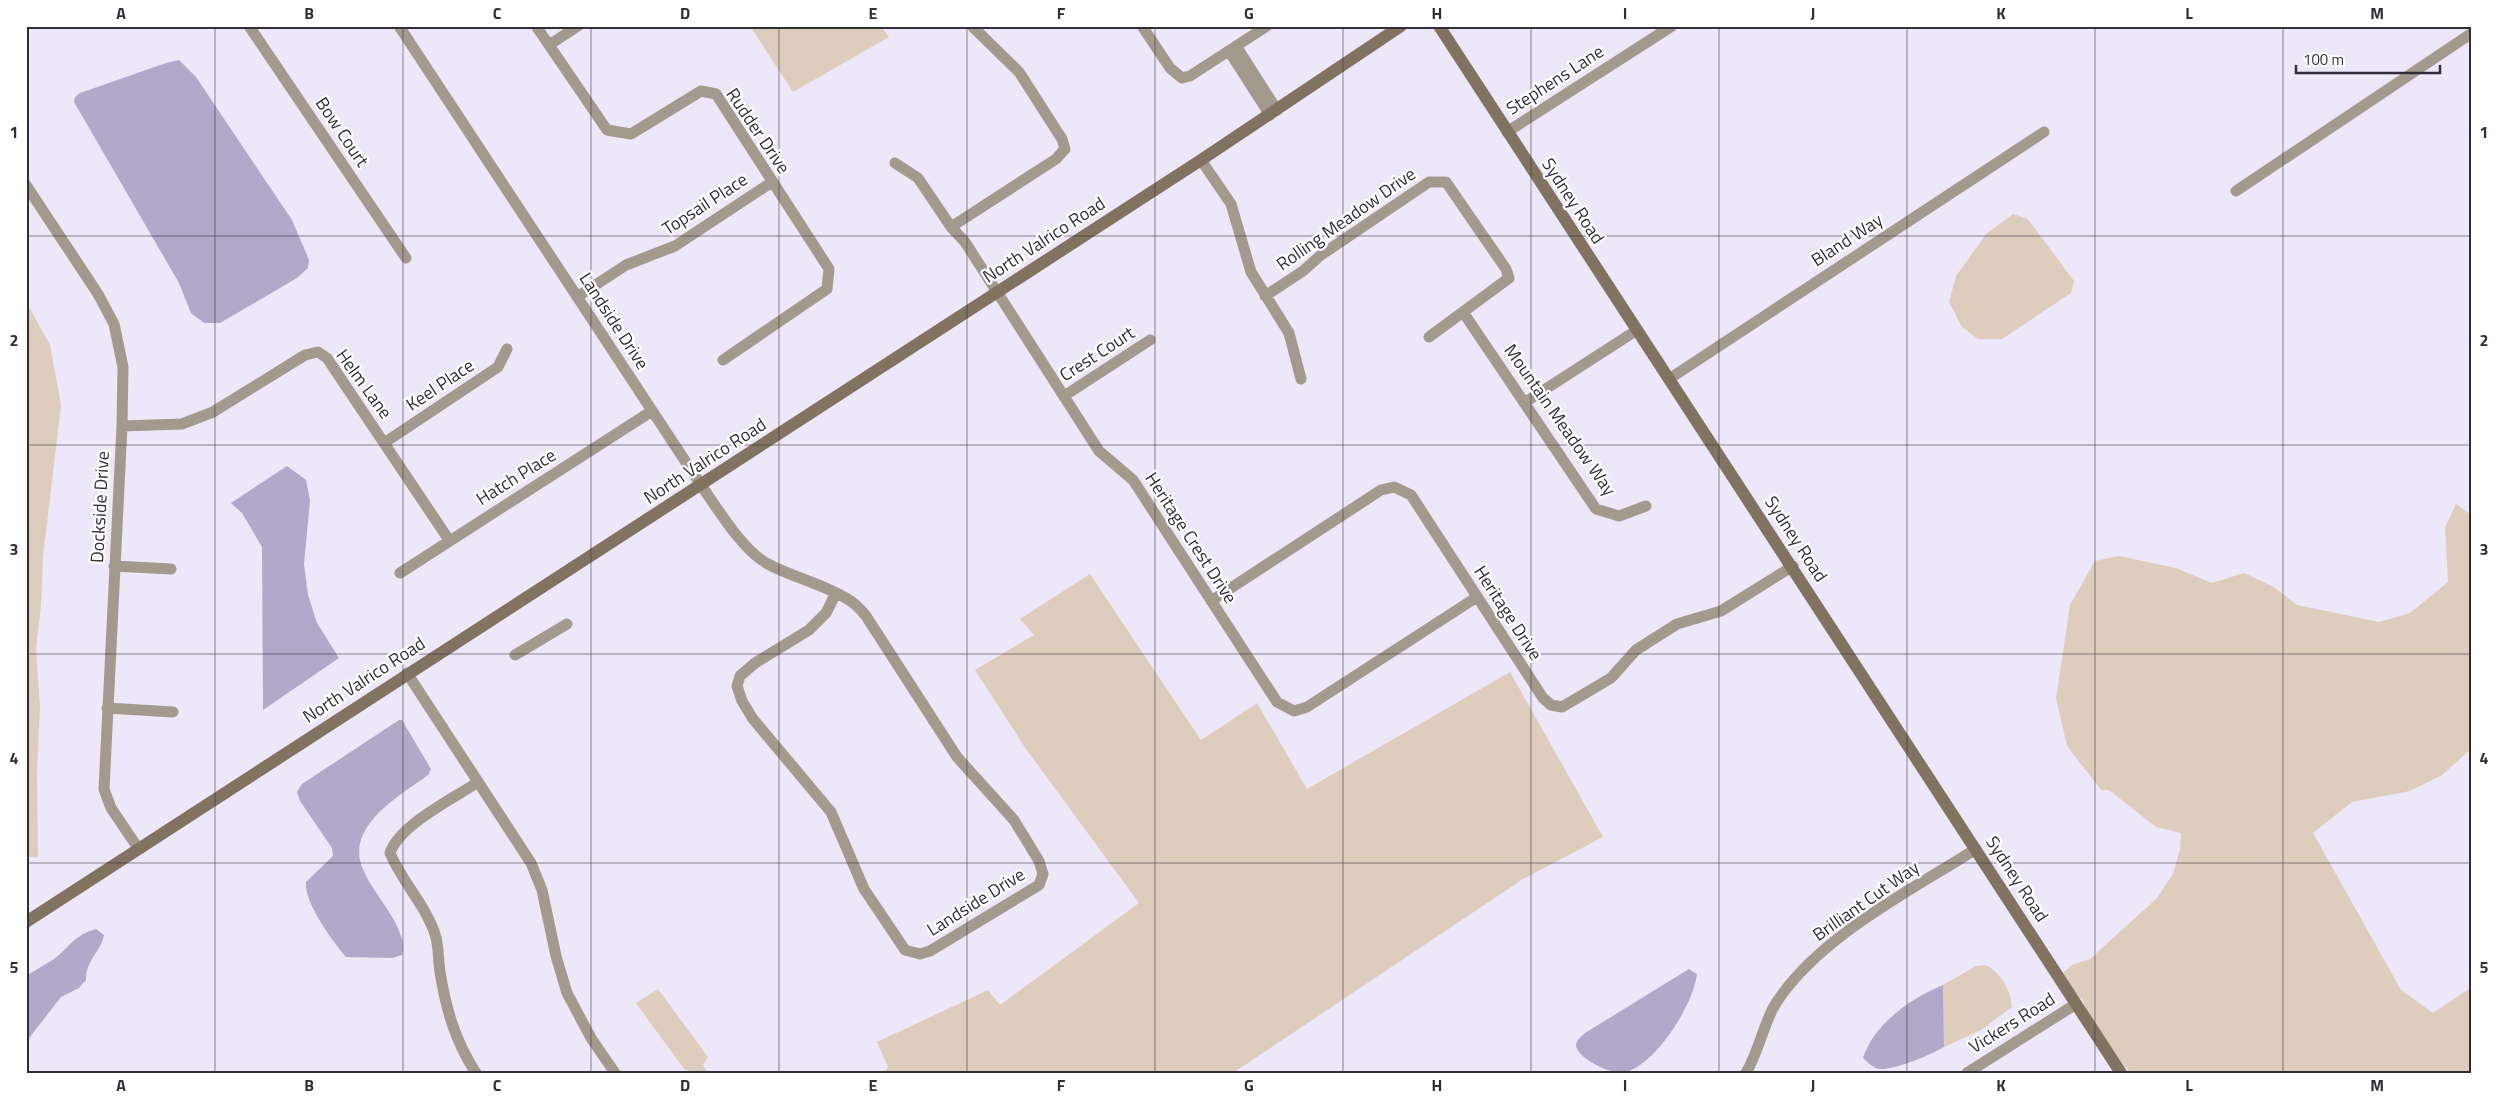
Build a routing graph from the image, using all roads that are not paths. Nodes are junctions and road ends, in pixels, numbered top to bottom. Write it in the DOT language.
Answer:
graph roads {
  1 [pos="249,26"];
  2 [pos="400,26"];
  3 [pos="536,26"];
  4 [pos="578,26"];
  5 [pos="972,26"];
  6 [pos="1142,26"];
  7 [pos="1267,26"];
  8 [pos="1401,26"];
  9 [pos="1439,26"];
  10 [pos="1672,26"];
  11 [pos="2472,32"];
  12 [pos="548,45"];
  13 [pos="1232,49"];
  14 [pos="1273,112"];
  15 [pos="1507,132"];
  16 [pos="2044,132"];
  17 [pos="1201,160"];
  18 [pos="895,163"];
  19 [pos="772,182"];
  20 [pos="26,185"];
  21 [pos="2236,191"];
  22 [pos="951,226"];
  23 [pos="406,258"];
  24 [pos="997,291"];
  25 [pos="1265,296"];
  26 [pos="577,297"];
  27 [pos="1463,312"];
  28 [pos="1638,330"];
  29 [pos="1429,336"];
  30 [pos="1150,340"];
  31 [pos="507,349"];
  32 [pos="723,360"];
  33 [pos="1669,378"];
  34 [pos="1301,379"];
  35 [pos="1064,396"];
  36 [pos="1524,404"];
  37 [pos="652,411"];
  38 [pos="122,426"];
  39 [pos="384,443"];
  40 [pos="701,485"];
  41 [pos="1646,506"];
  42 [pos="449,540"];
  43 [pos="114,566"];
  44 [pos="1793,566"];
  45 [pos="171,569"];
  46 [pos="400,573"];
  47 [pos="836,593"];
  48 [pos="1477,597"];
  49 [pos="1211,601"];
  50 [pos="567,624"];
  51 [pos="515,655"];
  52 [pos="407,673"];
  53 [pos="108,708"];
  54 [pos="173,712"];
  55 [pos="478,782"];
  56 [pos="138,848"];
  57 [pos="1976,849"];
  58 [pos="26,922"];
  59 [pos="2076,1004"];
  60 [pos="476,1073"];
  61 [pos="615,1073"];
  62 [pos="1746,1073"];
  63 [pos="1967,1073"];
  64 [pos="2121,1073"];
  1 -- 23 [label="street, Bow Court"];
  2 -- 26 [label="street, Landside Drive"];
  3 -- 12 [label="street, Rudder Drive"];
  4 -- 12 [label="street"];
  5 -- 22 [label="street"];
  6 -- 13 [label="street"];
  7 -- 13 [label="street"];
  8 -- 14 [label="street, North Valrico Road"];
  9 -- 15 [label="street, Sydney Road"];
  10 -- 15 [label="street, Stephens Lane"];
  11 -- 21 [label="street"];
  12 -- 19 [label="street, Rudder Drive"];
  13 -- 14 [label="street"];
  14 -- 17 [label="street, North Valrico Road"];
  15 -- 28 [label="street, Sydney Road"];
  16 -- 33 [label="street, Bland Way"];
  17 -- 24 [label="street, North Valrico Road"];
  17 -- 25 [label="street"];
  18 -- 22 [label="street, Heritage Crest Drive"];
  19 -- 26 [label="street, Topsail Place"];
  19 -- 32 [label="street, Rudder Drive"];
  20 -- 38 [label="street, Dockside Drive"];
  22 -- 24 [label="street, Heritage Crest Drive"];
  24 -- 35 [label="street, Heritage Crest Drive"];
  24 -- 40 [label="street, North Valrico Road"];
  25 -- 27 [label="street, Rolling Meadow Drive"];
  25 -- 34 [label="street"];
  26 -- 37 [label="street, Landside Drive"];
  27 -- 29 [label="street, Rolling Meadow Drive"];
  27 -- 36 [label="street, Mountain Meadow Way"];
  28 -- 33 [label="street, Sydney Road"];
  28 -- 36 [label="street"];
  30 -- 35 [label="street, Crest Court"];
  31 -- 39 [label="street, Keel Place"];
  33 -- 44 [label="street, Sydney Road"];
  35 -- 49 [label="street, Heritage Crest Drive"];
  36 -- 41 [label="street, Mountain Meadow Way"];
  37 -- 40 [label="street, Landside Drive"];
  37 -- 42 [label="street, Hatch Place"];
  38 -- 39 [label="street, Helm Lane"];
  38 -- 43 [label="street, Dockside Drive"];
  39 -- 42 [label="street, Helm Lane"];
  40 -- 47 [label="street, Landside Drive"];
  40 -- 52 [label="street, North Valrico Road"];
  42 -- 46 [label="street, Hatch Place"];
  43 -- 45 [label="street"];
  43 -- 53 [label="street, Dockside Drive"];
  44 -- 48 [label="street, Heritage Drive"];
  44 -- 57 [label="street, Sydney Road"];
  47 -- 47 [label="street, Landside Drive"];
  48 -- 49 [label="street, Heritage Crest Drive"];
  48 -- 49 [label="street, Heritage Drive"];
  50 -- 51 [label="street"];
  52 -- 55 [label="street"];
  52 -- 56 [label="street, North Valrico Road"];
  53 -- 54 [label="street"];
  53 -- 56 [label="street, Dockside Drive"];
  55 -- 60 [label="street"];
  55 -- 61 [label="street"];
  56 -- 58 [label="street, North Valrico Road"];
  57 -- 59 [label="street, Sydney Road"];
  57 -- 62 [label="street, Brilliant Cut Way"];
  59 -- 63 [label="street, Vickers Road"];
  59 -- 64 [label="street, Sydney Road"];
}
